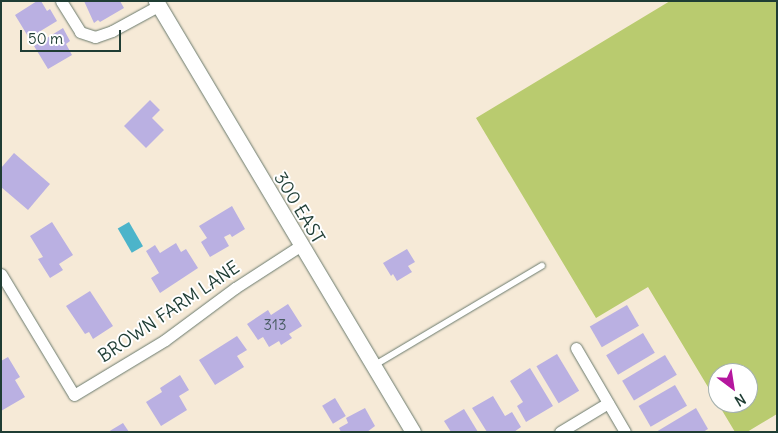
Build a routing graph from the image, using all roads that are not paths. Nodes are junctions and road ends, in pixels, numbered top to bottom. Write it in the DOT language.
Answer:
graph roads {
  1 [pos="61,1"];
  2 [pos="157,3"];
  3 [pos="300,246"];
  4 [pos="542,266"];
  5 [pos="1,274"];
  6 [pos="576,348"];
  7 [pos="373,366"];
  8 [pos="608,403"];
  9 [pos="413,432"];
  10 [pos="560,432"];
  11 [pos="625,432"];
  1 -- 2 [label="street"];
  2 -- 3 [label="main road, 300 EAST"];
  3 -- 5 [label="street, BROWN FARM LANE"];
  3 -- 7 [label="main road, 300 EAST"];
  4 -- 7 [label="lane"];
  6 -- 8 [label="street"];
  7 -- 9 [label="main road, 300 EAST"];
  8 -- 10 [label="street"];
  8 -- 11 [label="street"];
}
